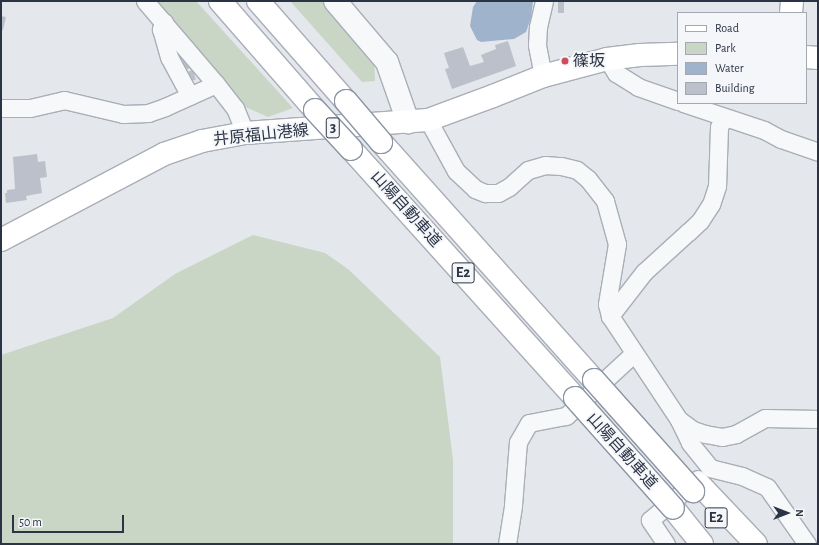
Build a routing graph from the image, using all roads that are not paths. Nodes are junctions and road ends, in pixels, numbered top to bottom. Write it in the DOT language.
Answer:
graph roads {
  1 [pos="145,1"];
  2 [pos="220,1"];
  3 [pos="258,1"];
  4 [pos="335,1"];
  5 [pos="544,1"];
  6 [pos="792,1"];
  7 [pos="791,12"];
  8 [pos="164,22"];
  9 [pos="677,54"];
  10 [pos="807,57"];
  11 [pos="818,58"];
  12 [pos="607,60"];
  13 [pos="543,76"];
  14 [pos="216,84"];
  15 [pos="190,96"];
  16 [pos="677,101"];
  17 [pos="686,104"];
  18 [pos="1,108"];
  19 [pos="724,118"];
  20 [pos="418,121"];
  21 [pos="245,133"];
  22 [pos="818,152"];
  23 [pos="1,240"];
  24 [pos="610,316"];
  25 [pos="633,354"];
  26 [pos="818,419"];
  27 [pos="679,420"];
  28 [pos="701,482"];
  29 [pos="677,514"];
  30 [pos="507,544"];
  31 [pos="666,544"];
  32 [pos="694,544"];
  33 [pos="702,544"];
  34 [pos="738,544"];
  35 [pos="756,544"];
  36 [pos="808,544"];
  1 -- 8 [label="street"];
  2 -- 29 [label="main road, 山陽自動車道 / E2, bridge"];
  3 -- 28 [label="main road, 山陽自動車道 / E2, bridge"];
  4 -- 20 [label="street"];
  5 -- 13 [label="street"];
  6 -- 7 [label="main road"];
  8 -- 14 [label="street"];
  8 -- 15 [label="street"];
  9 -- 12 [label="main road, 井原福山港線 / 3"];
  10 -- 11 [label="main road"];
  12 -- 13 [label="main road, 井原福山港線 / 3"];
  12 -- 16 [label="street"];
  13 -- 20 [label="main road, 井原福山港線 / 3"];
  14 -- 15 [label="street"];
  14 -- 21 [label="street"];
  15 -- 18 [label="street"];
  17 -- 19 [label="street"];
  19 -- 22 [label="street"];
  19 -- 24 [label="street"];
  20 -- 21 [label="main road, 井原福山港線 / 3"];
  20 -- 24 [label="street"];
  21 -- 23 [label="main road, 井原福山港線 / 3"];
  24 -- 25 [label="street"];
  25 -- 27 [label="street"];
  25 -- 30 [label="street"];
  26 -- 27 [label="street"];
  27 -- 28 [label="street"];
  28 -- 31 [label="street"];
  28 -- 34 [label="main road, 山陽自動車道 / E2"];
  28 -- 35 [label="main road"];
  28 -- 36 [label="street"];
  29 -- 32 [label="main road"];
  29 -- 33 [label="main road, 山陽自動車道 / E2"];
}
